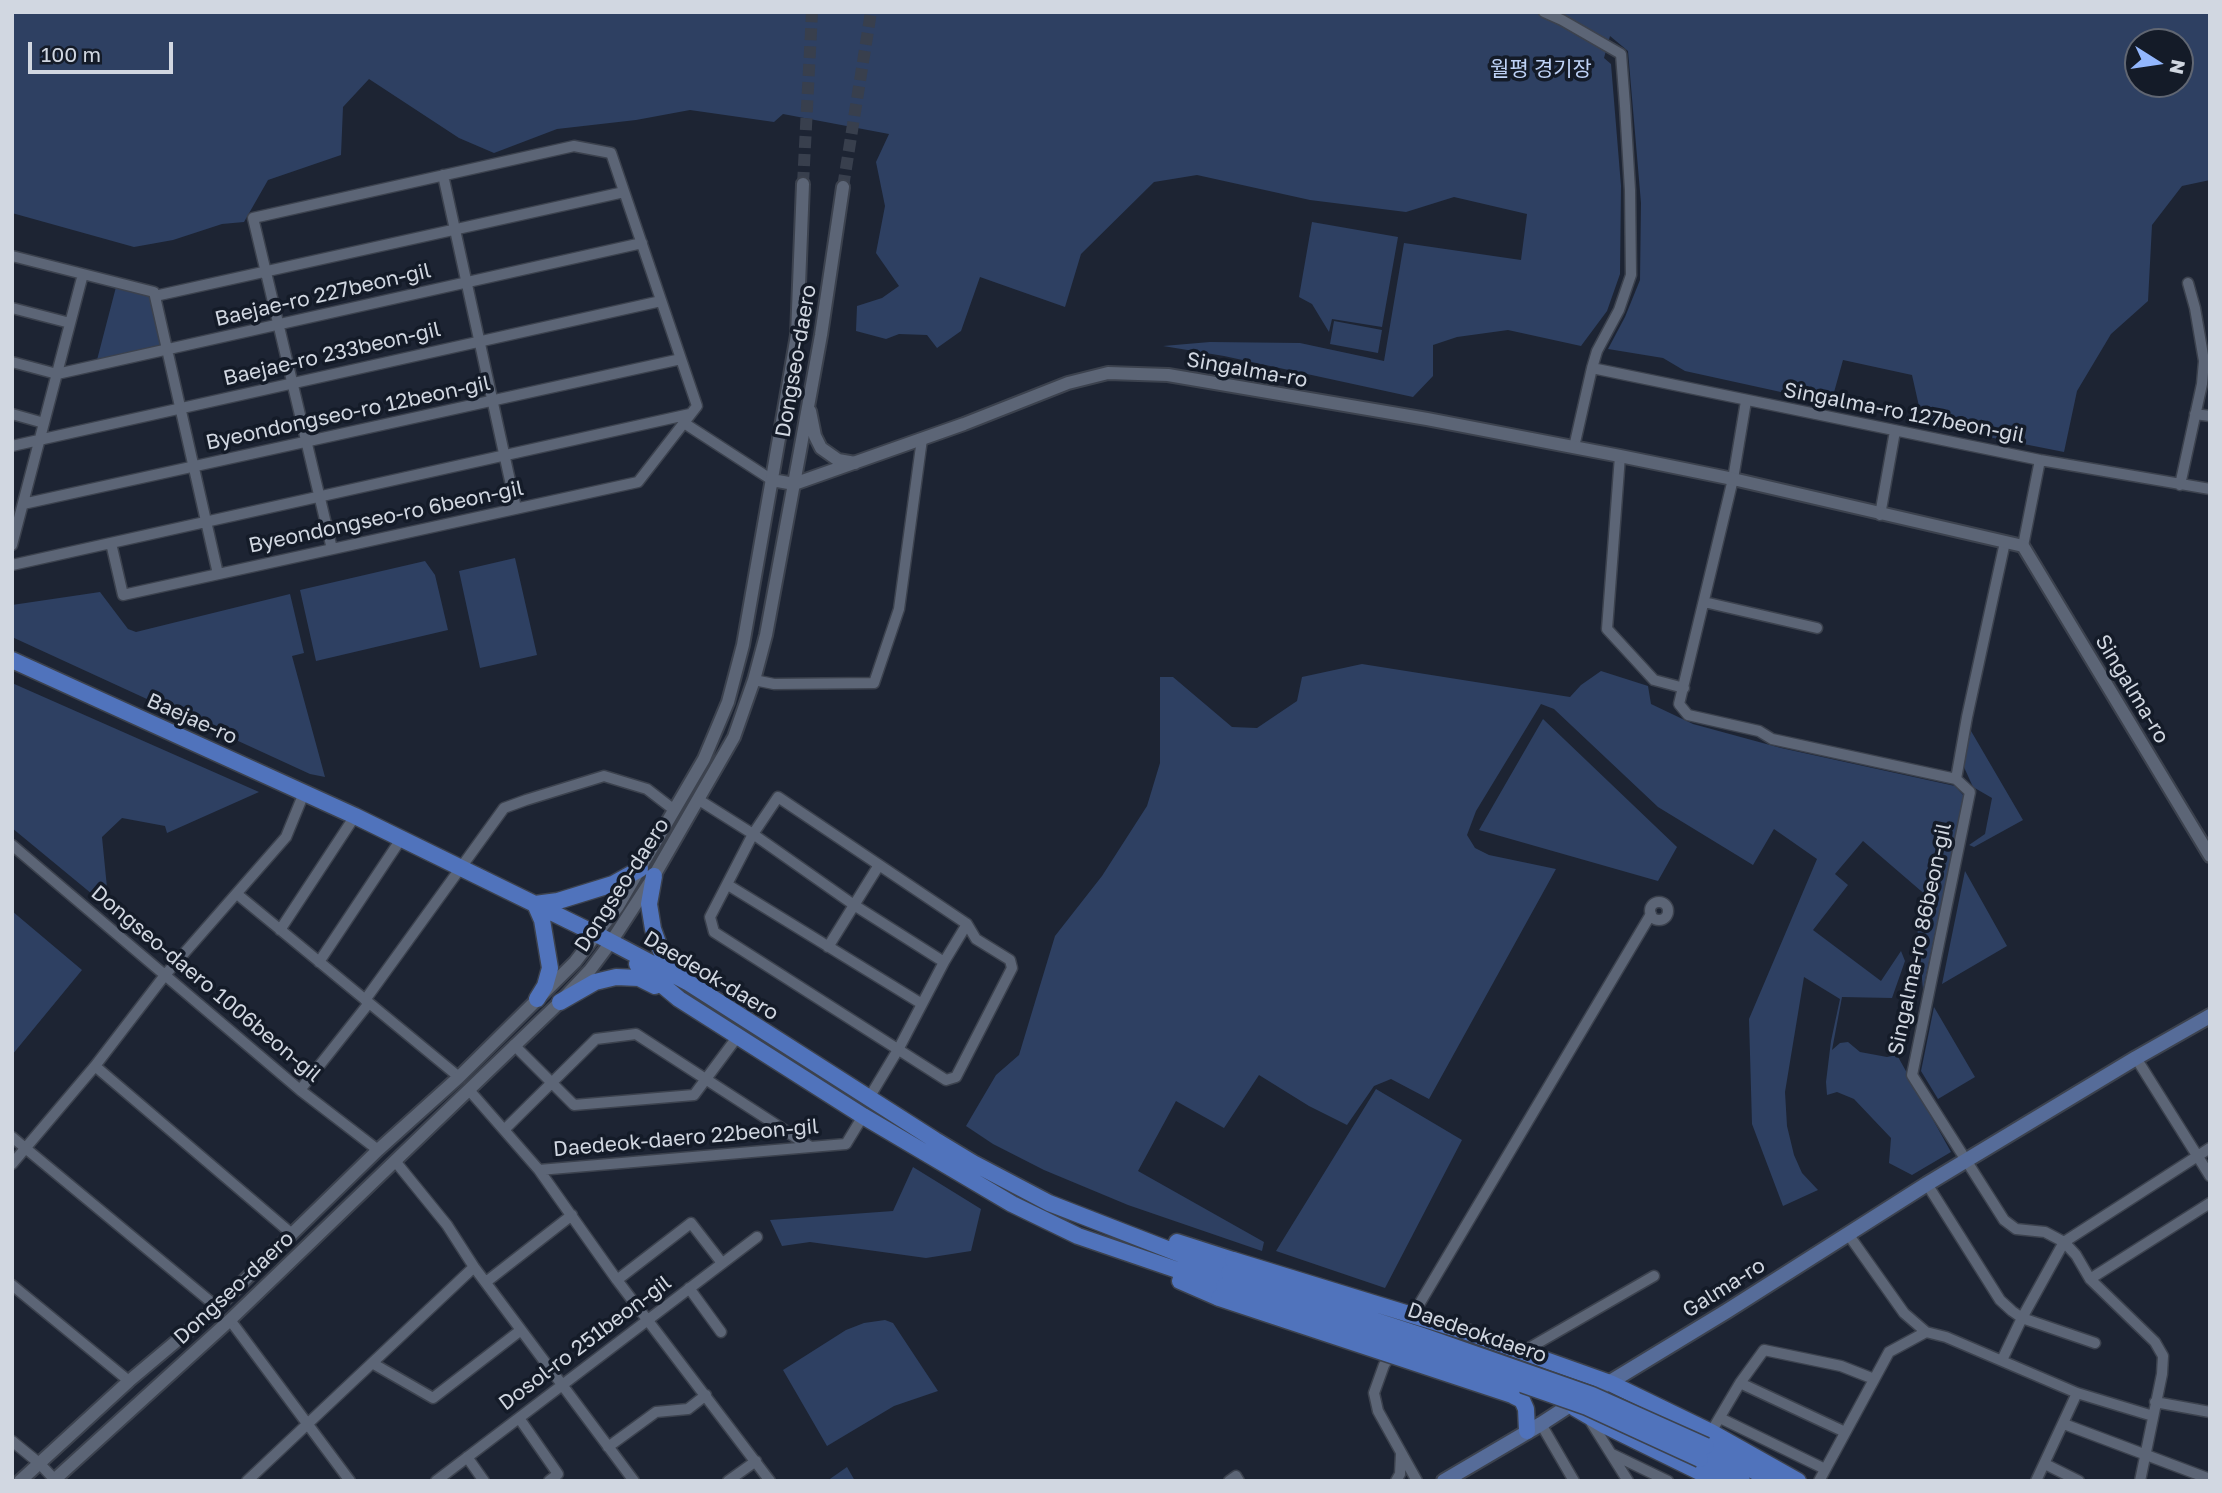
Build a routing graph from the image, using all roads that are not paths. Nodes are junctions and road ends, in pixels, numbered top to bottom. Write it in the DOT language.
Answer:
graph roads {
  1 [pos="1544,12"];
  2 [pos="443,175"];
  3 [pos="803,184"];
  4 [pos="843,187"];
  5 [pos="624,191"];
  6 [pos="455,229"];
  7 [pos="642,243"];
  8 [pos="12,256"];
  9 [pos="266,272"];
  10 [pos="83,274"];
  11 [pos="466,282"];
  12 [pos="2188,283"];
  13 [pos="155,296"];
  14 [pos="661,301"];
  15 [pos="12,307"];
  16 [pos="70,323"];
  17 [pos="278,324"];
  18 [pos="479,341"];
  19 [pos="166,349"];
  20 [pos="681,359"];
  21 [pos="12,362"];
  22 [pos="1592,368"];
  23 [pos="57,374"];
  24 [pos="292,383"];
  25 [pos="492,401"];
  26 [pos="1746,401"];
  27 [pos="809,404"];
  28 [pos="180,408"];
  29 [pos="12,414"];
  30 [pos="2195,414"];
  31 [pos="2210,416"];
  32 [pos="687,419"];
  33 [pos="44,423"];
  34 [pos="1895,431"];
  35 [pos="922,439"];
  36 [pos="40,440"];
  37 [pos="306,442"];
  38 [pos="12,446"];
  39 [pos="1574,447"];
  40 [pos="505,456"];
  41 [pos="1620,456"];
  42 [pos="2040,460"];
  43 [pos="855,463"];
  44 [pos="193,467"];
  45 [pos="1733,479"];
  46 [pos="772,481"];
  47 [pos="794,484"];
  48 [pos="2180,485"];
  49 [pos="2210,489"];
  50 [pos="319,497"];
  51 [pos="23,504"];
  52 [pos="516,508"];
  53 [pos="1880,515"];
  54 [pos="206,522"];
  55 [pos="2005,542"];
  56 [pos="111,543"];
  57 [pos="12,545"];
  58 [pos="2023,546"];
  59 [pos="332,549"];
  60 [pos="12,565"];
  61 [pos="218,574"];
  62 [pos="1704,602"];
  63 [pos="1817,628"];
  64 [pos="12,660"];
  65 [pos="754,680"];
  66 [pos="1684,688"];
  67 [pos="1956,779"];
  68 [pos="304,793"];
  69 [pos="699,800"];
  70 [pos="673,809"];
  71 [pos="355,816"];
  72 [pos="752,834"];
  73 [pos="401,839"];
  74 [pos="12,845"];
  75 [pos="2209,853"];
  76 [pos="879,865"];
  77 [pos="462,868"];
  78 [pos="647,872"];
  79 [pos="728,886"];
  80 [pos="237,894"];
  81 [pos="535,904"];
  82 [pos="854,905"];
  83 [pos="1651,914"];
  84 [pos="967,924"];
  85 [pos="280,930"];
  86 [pos="605,938"];
  87 [pos="828,947"];
  88 [pos="319,962"];
  89 [pos="944,962"];
  90 [pos="166,975"];
  91 [pos="689,983"];
  92 [pos="537,999"];
  93 [pos="679,999"];
  94 [pos="367,1001"];
  95 [pos="560,1002"];
  96 [pos="922,1004"];
  97 [pos="2210,1016"];
  98 [pos="738,1036"];
  99 [pos="514,1045"];
  100 [pos="900,1048"];
  101 [pos="2136,1058"];
  102 [pos="95,1066"];
  103 [pos="459,1077"];
  104 [pos="707,1080"];
  105 [pos="552,1084"];
  106 [pos="300,1090"];
  107 [pos="470,1090"];
  108 [pos="869,1098"];
  109 [pos="863,1116"];
  110 [pos="505,1129"];
  111 [pos="12,1137"];
  112 [pos="809,1146"];
  113 [pos="26,1148"];
  114 [pos="2210,1148"];
  115 [pos="378,1150"];
  116 [pos="2197,1155"];
  117 [pos="395,1161"];
  118 [pos="1967,1161"];
  119 [pos="12,1164"];
  120 [pos="539,1170"];
  121 [pos="2210,1176"];
  122 [pos="1927,1184"];
  123 [pos="2210,1203"];
  124 [pos="572,1215"];
  125 [pos="292,1234"];
  126 [pos="1848,1234"];
  127 [pos="757,1237"];
  128 [pos="2064,1242"];
  129 [pos="722,1263"];
  130 [pos="474,1267"];
  131 [pos="1654,1276"];
  132 [pos="1226,1279"];
  133 [pos="2090,1279"];
  134 [pos="617,1280"];
  135 [pos="486,1282"];
  136 [pos="12,1285"];
  137 [pos="689,1288"];
  138 [pos="217,1307"];
  139 [pos="2022,1318"];
  140 [pos="230,1320"];
  141 [pos="647,1320"];
  142 [pos="521,1329"];
  143 [pos="721,1332"];
  144 [pos="1926,1332"];
  145 [pos="2095,1343"];
  146 [pos="1524,1351"];
  147 [pos="2002,1360"];
  148 [pos="372,1363"];
  149 [pos="1874,1379"];
  150 [pos="129,1381"];
  151 [pos="1610,1382"];
  152 [pos="1740,1383"];
  153 [pos="562,1384"];
  154 [pos="2077,1394"];
  155 [pos="706,1395"];
  156 [pos="2155,1402"];
  157 [pos="1570,1405"];
  158 [pos="2210,1412"];
  159 [pos="2152,1416"];
  160 [pos="519,1418"];
  161 [pos="1591,1422"];
  162 [pos="308,1424"];
  163 [pos="2064,1424"];
  164 [pos="1534,1428"];
  165 [pos="1845,1432"];
  166 [pos="1709,1439"];
  167 [pos="12,1441"];
  168 [pos="608,1447"];
  169 [pos="1401,1452"];
  170 [pos="1612,1453"];
  171 [pos="2145,1455"];
  172 [pos="467,1457"];
  173 [pos="756,1461"];
  174 [pos="39,1463"];
  175 [pos="2045,1464"];
  176 [pos="1825,1469"];
  177 [pos="2210,1479"];
  178 [pos="54,1480"];
  179 [pos="20,1481"];
  180 [pos="247,1481"];
  181 [pos="350,1481"];
  182 [pos="436,1481"];
  183 [pos="484,1481"];
  184 [pos="549,1481"];
  185 [pos="634,1481"];
  186 [pos="728,1481"];
  187 [pos="770,1481"];
  188 [pos="1229,1481"];
  189 [pos="1239,1481"];
  190 [pos="1396,1481"];
  191 [pos="1417,1481"];
  192 [pos="1444,1481"];
  193 [pos="1574,1481"];
  194 [pos="1628,1481"];
  195 [pos="1668,1481"];
  196 [pos="1718,1481"];
  197 [pos="1742,1481"];
  198 [pos="1773,1481"];
  199 [pos="1798,1481"];
  200 [pos="1818,1481"];
  201 [pos="2036,1481"];
  202 [pos="2079,1481"];
  203 [pos="2140,1481"];
  1 -- 22 [label="street"];
  2 -- 5 [label="street"];
  2 -- 6 [label="street"];
  2 -- 9 [label="street"];
  3 -- 46 [label="street, Dongseo-daero"];
  4 -- 27 [label="street, Dongseo-daero"];
  5 -- 6 [label="street"];
  5 -- 7 [label="street"];
  6 -- 9 [label="street"];
  6 -- 11 [label="street"];
  7 -- 11 [label="street, Baejae-ro 227beon-gil"];
  7 -- 14 [label="street"];
  8 -- 10 [label="street"];
  9 -- 13 [label="street"];
  9 -- 17 [label="street"];
  10 -- 13 [label="street"];
  10 -- 16 [label="street"];
  11 -- 17 [label="street, Baejae-ro 227beon-gil"];
  11 -- 18 [label="street"];
  12 -- 30 [label="street"];
  13 -- 19 [label="street"];
  14 -- 18 [label="street, Baejae-ro 233beon-gil"];
  14 -- 20 [label="street"];
  15 -- 16 [label="street"];
  16 -- 23 [label="street"];
  17 -- 19 [label="street, Baejae-ro 227beon-gil"];
  17 -- 24 [label="street"];
  18 -- 24 [label="street, Baejae-ro 233beon-gil"];
  18 -- 25 [label="street"];
  19 -- 23 [label="street, Baejae-ro 227beon-gil"];
  19 -- 28 [label="street"];
  20 -- 25 [label="street, Byeondongseo-ro 12beon-gil"];
  20 -- 32 [label="street"];
  21 -- 23 [label="street, Baejae-ro 227beon-gil"];
  22 -- 26 [label="street, Singalma-ro 127beon-gil"];
  22 -- 39 [label="street"];
  23 -- 33 [label="street"];
  24 -- 28 [label="street, Baejae-ro 233beon-gil"];
  24 -- 37 [label="street"];
  25 -- 37 [label="street, Byeondongseo-ro 12beon-gil"];
  25 -- 40 [label="street"];
  26 -- 34 [label="street, Singalma-ro 127beon-gil"];
  26 -- 45 [label="street"];
  27 -- 43 [label="street"];
  27 -- 47 [label="street, Dongseo-daero"];
  28 -- 36 [label="street, Baejae-ro 233beon-gil"];
  28 -- 44 [label="street"];
  29 -- 33 [label="street"];
  30 -- 31 [label="street"];
  30 -- 48 [label="street"];
  32 -- 40 [label="street, Byeondongseo-ro 6beon-gil"];
  32 -- 46 [label="street"];
  32 -- 52 [label="street, Byeondongseo-ro 6beon-gil"];
  33 -- 36 [label="street"];
  34 -- 42 [label="street, Singalma-ro 127beon-gil"];
  34 -- 53 [label="street"];
  35 -- 39 [label="street, Singalma-ro"];
  35 -- 43 [label="street, Singalma-ro"];
  35 -- 65 [label="street"];
  36 -- 38 [label="street, Baejae-ro 233beon-gil"];
  36 -- 51 [label="street"];
  37 -- 44 [label="street, Byeondongseo-ro 12beon-gil"];
  37 -- 50 [label="street"];
  39 -- 41 [label="street, Singalma-ro"];
  40 -- 50 [label="street, Byeondongseo-ro 6beon-gil"];
  40 -- 52 [label="street"];
  41 -- 45 [label="street, Singalma-ro"];
  41 -- 66 [label="street"];
  42 -- 48 [label="street, Singalma-ro 127beon-gil"];
  42 -- 58 [label="street"];
  43 -- 47 [label="street, Singalma-ro"];
  44 -- 51 [label="street, Byeondongseo-ro 12beon-gil"];
  44 -- 54 [label="street"];
  45 -- 53 [label="street, Singalma-ro"];
  45 -- 62 [label="street"];
  46 -- 47 [label="street"];
  46 -- 70 [label="street, Dongseo-daero"];
  47 -- 65 [label="street, Dongseo-daero"];
  48 -- 49 [label="street, Singalma-ro 127beon-gil"];
  50 -- 54 [label="street, Byeondongseo-ro 6beon-gil"];
  50 -- 59 [label="street"];
  51 -- 57 [label="street"];
  52 -- 59 [label="street, Byeondongseo-ro 6beon-gil"];
  53 -- 55 [label="street, Singalma-ro"];
  54 -- 56 [label="street, Byeondongseo-ro 6beon-gil"];
  54 -- 61 [label="street"];
  55 -- 58 [label="street, Singalma-ro"];
  55 -- 67 [label="street"];
  56 -- 60 [label="street, Byeondongseo-ro 6beon-gil"];
  56 -- 61 [label="street, Byeondongseo-ro 6beon-gil"];
  58 -- 75 [label="street, Singalma-ro"];
  59 -- 61 [label="street, Byeondongseo-ro 6beon-gil"];
  62 -- 63 [label="street"];
  62 -- 66 [label="street"];
  64 -- 68 [label="main road, Baejae-ro"];
  65 -- 69 [label="street, Dongseo-daero"];
  66 -- 67 [label="street"];
  67 -- 118 [label="street, Singalma-ro 86beon-gil"];
  68 -- 71 [label="main road, Baejae-ro"];
  68 -- 80 [label="street"];
  69 -- 72 [label="street"];
  69 -- 78 [label="street, Dongseo-daero"];
  70 -- 77 [label="street"];
  70 -- 78 [label="street, Dongseo-daero"];
  71 -- 73 [label="main road, Baejae-ro"];
  71 -- 85 [label="street"];
  72 -- 76 [label="street"];
  72 -- 79 [label="street"];
  72 -- 82 [label="street"];
  73 -- 77 [label="main road, Baejae-ro"];
  73 -- 88 [label="street"];
  74 -- 90 [label="street, Dongseo-daero 1006beon-gil"];
  76 -- 82 [label="street"];
  76 -- 84 [label="street"];
  77 -- 81 [label="main road, Baejae-ro"];
  77 -- 94 [label="street"];
  78 -- 81 [label="main road"];
  78 -- 86 [label="street, Dongseo-daero"];
  78 -- 91 [label="main road"];
  79 -- 87 [label="street"];
  79 -- 100 [label="street"];
  80 -- 85 [label="street"];
  80 -- 90 [label="street"];
  81 -- 86 [label="main road, Baejae-ro"];
  81 -- 92 [label="main road"];
  82 -- 87 [label="street"];
  82 -- 89 [label="street"];
  83 -- 169 [label="street"];
  84 -- 89 [label="street"];
  84 -- 100 [label="street"];
  85 -- 88 [label="street"];
  86 -- 91 [label="main road, Daedeok-daero"];
  86 -- 92 [label="street, Dongseo-daero"];
  86 -- 93 [label="main road, Daedeok-daero"];
  86 -- 95 [label="street, Dongseo-daero"];
  87 -- 96 [label="street"];
  88 -- 94 [label="street"];
  89 -- 96 [label="street"];
  90 -- 102 [label="street"];
  90 -- 106 [label="street, Dongseo-daero 1006beon-gil"];
  91 -- 108 [label="main road, Daedeok-daero"];
  92 -- 103 [label="street, Dongseo-daero"];
  93 -- 95 [label="main road"];
  93 -- 98 [label="main road, Daedeok-daero"];
  94 -- 103 [label="street"];
  94 -- 106 [label="street"];
  95 -- 99 [label="street, Dongseo-daero"];
  96 -- 100 [label="street"];
  97 -- 101 [label="main road, Galma-ro"];
  98 -- 104 [label="street"];
  98 -- 109 [label="main road, Daedeok-daero"];
  99 -- 105 [label="street"];
  99 -- 107 [label="street, Dongseo-daero"];
  100 -- 108 [label="street"];
  101 -- 116 [label="street"];
  101 -- 118 [label="main road, Galma-ro"];
  102 -- 113 [label="street"];
  102 -- 125 [label="street"];
  103 -- 115 [label="street, Dongseo-daero"];
  104 -- 105 [label="street"];
  104 -- 105 [label="street"];
  104 -- 112 [label="street"];
  105 -- 110 [label="street"];
  106 -- 115 [label="street, Dongseo-daero 1006beon-gil"];
  107 -- 110 [label="street"];
  107 -- 117 [label="street, Dongseo-daero"];
  108 -- 132 [label="main road, Daedeok-daero"];
  109 -- 112 [label="street, Daedeok-daero 22beon-gil"];
  109 -- 132 [label="main road, Daedeok-daero"];
  110 -- 120 [label="street"];
  111 -- 113 [label="street"];
  112 -- 120 [label="street, Daedeok-daero 22beon-gil"];
  113 -- 119 [label="street"];
  113 -- 138 [label="street"];
  114 -- 116 [label="street"];
  115 -- 125 [label="street, Dongseo-daero"];
  116 -- 121 [label="street"];
  116 -- 128 [label="street"];
  117 -- 130 [label="street"];
  117 -- 140 [label="street, Dongseo-daero"];
  118 -- 122 [label="main road, Galma-ro"];
  118 -- 128 [label="street, Singalma-ro 86beon-gil"];
  120 -- 124 [label="street"];
  122 -- 126 [label="main road, Galma-ro"];
  122 -- 139 [label="street"];
  123 -- 133 [label="street"];
  124 -- 134 [label="street"];
  124 -- 135 [label="street"];
  125 -- 138 [label="street, Dongseo-daero"];
  126 -- 144 [label="street"];
  126 -- 151 [label="main road, Galma-ro"];
  127 -- 129 [label="street, Dosol-ro 251beon-gil"];
  128 -- 133 [label="street"];
  128 -- 139 [label="street"];
  129 -- 134 [label="street"];
  129 -- 137 [label="street, Dosol-ro 251beon-gil"];
  130 -- 135 [label="street"];
  130 -- 148 [label="street"];
  131 -- 146 [label="street"];
  132 -- 146 [label="main road, bridge"];
  132 -- 164 [label="main road, bridge"];
  132 -- 166 [label="main road, Daedeokdaero, bridge"];
  133 -- 156 [label="street"];
  134 -- 141 [label="street"];
  135 -- 142 [label="street"];
  136 -- 150 [label="street"];
  137 -- 141 [label="street, Dosol-ro 251beon-gil"];
  137 -- 143 [label="street"];
  138 -- 150 [label="street, Dongseo-daero"];
  139 -- 145 [label="street"];
  139 -- 147 [label="street"];
  140 -- 162 [label="street"];
  140 -- 178 [label="street, Dongseo-daero"];
  141 -- 153 [label="street, Dosol-ro 251beon-gil"];
  141 -- 155 [label="street"];
  142 -- 148 [label="street"];
  142 -- 153 [label="street"];
  144 -- 147 [label="street"];
  144 -- 149 [label="street"];
  146 -- 151 [label="main road"];
  147 -- 154 [label="street"];
  148 -- 162 [label="street"];
  149 -- 152 [label="street"];
  149 -- 165 [label="street"];
  150 -- 174 [label="street, Dongseo-daero"];
  151 -- 157 [label="main road, Galma-ro"];
  151 -- 166 [label="main road"];
  152 -- 165 [label="street"];
  152 -- 166 [label="street"];
  153 -- 160 [label="street, Dosol-ro 251beon-gil"];
  153 -- 168 [label="street"];
  154 -- 159 [label="street"];
  154 -- 163 [label="street"];
  155 -- 168 [label="street"];
  155 -- 173 [label="street"];
  156 -- 158 [label="street"];
  156 -- 159 [label="street"];
  157 -- 164 [label="main road, Galma-ro"];
  157 -- 196 [label="main road"];
  159 -- 171 [label="street"];
  160 -- 172 [label="street, Dosol-ro 251beon-gil"];
  160 -- 184 [label="street"];
  161 -- 170 [label="street"];
  162 -- 180 [label="street"];
  162 -- 181 [label="street"];
  163 -- 171 [label="street"];
  163 -- 175 [label="street"];
  164 -- 192 [label="main road, Galma-ro"];
  164 -- 193 [label="street"];
  165 -- 176 [label="street"];
  166 -- 176 [label="street"];
  166 -- 197 [label="main road"];
  166 -- 198 [label="main road"];
  166 -- 199 [label="main road"];
  167 -- 174 [label="street"];
  168 -- 185 [label="street"];
  169 -- 190 [label="street"];
  169 -- 191 [label="street"];
  170 -- 194 [label="street"];
  170 -- 195 [label="street"];
  171 -- 177 [label="street"];
  171 -- 203 [label="street"];
  172 -- 182 [label="street, Dosol-ro 251beon-gil"];
  172 -- 183 [label="street"];
  173 -- 186 [label="street"];
  173 -- 187 [label="street"];
  174 -- 178 [label="street"];
  174 -- 179 [label="street, Dongseo-daero"];
  175 -- 201 [label="street"];
  175 -- 202 [label="street"];
  176 -- 200 [label="street"];
  188 -- 189 [label="street"];
}
